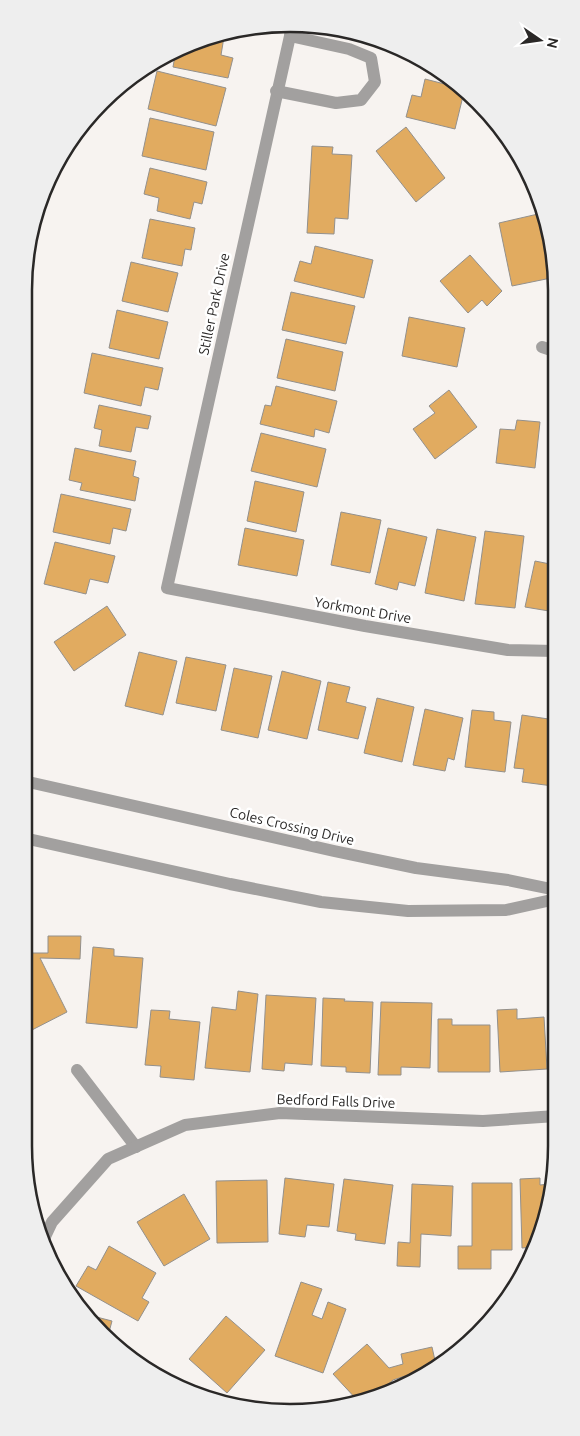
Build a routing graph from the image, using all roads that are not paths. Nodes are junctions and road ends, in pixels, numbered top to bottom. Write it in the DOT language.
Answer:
graph roads {
  1 [pos="291,32"];
  2 [pos="295,32"];
  3 [pos="276,92"];
  4 [pos="167,588"];
  5 [pos="548,651"];
  6 [pos="32,783"];
  7 [pos="32,840"];
  8 [pos="548,888"];
  9 [pos="548,901"];
  10 [pos="77,1070"];
  11 [pos="548,1117"];
  12 [pos="136,1147"];
  13 [pos="47,1232"];
  1 -- 3 [label="street, Stiller Park Drive"];
  2 -- 3 [label="street"];
  3 -- 4 [label="street, Stiller Park Drive"];
  4 -- 5 [label="street, Yorkmont Drive"];
  6 -- 8 [label="street, Coles Crossing Drive"];
  7 -- 9 [label="street"];
  10 -- 12 [label="street"];
  11 -- 12 [label="street, Bedford Falls Drive"];
  12 -- 13 [label="street, Bedford Falls Drive"];
}
